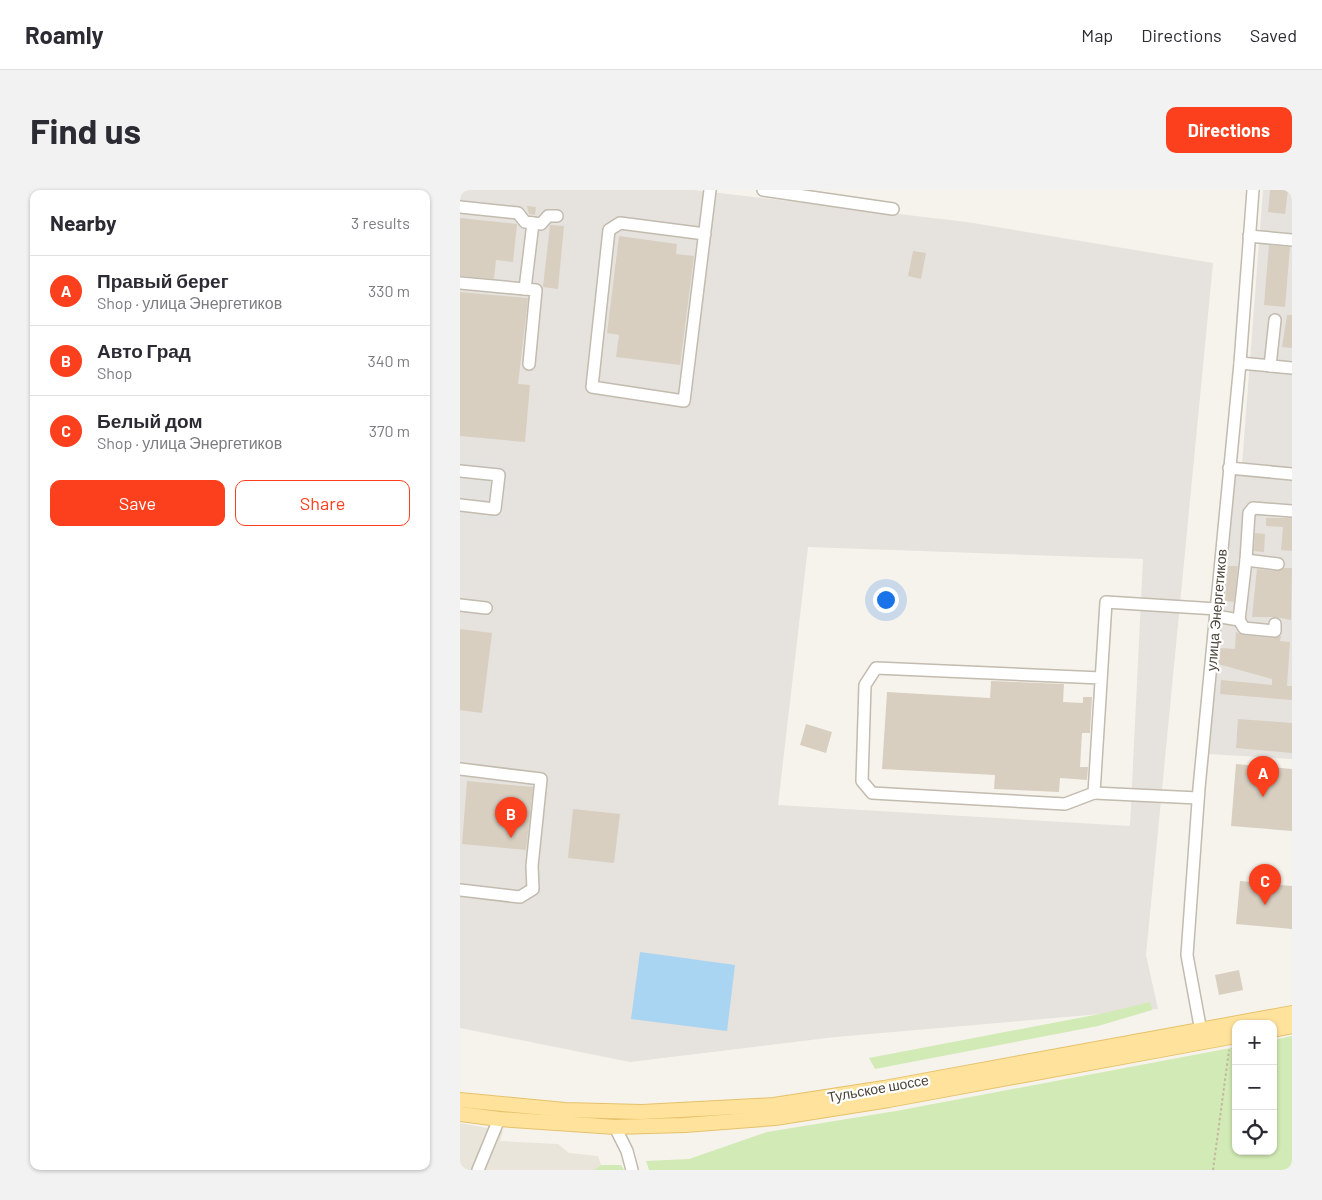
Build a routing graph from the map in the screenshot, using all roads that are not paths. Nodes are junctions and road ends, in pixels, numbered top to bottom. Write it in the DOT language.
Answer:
graph roads {
  1 [pos="710,190"];
  2 [pos="763,190"];
  3 [pos="1253,190"];
  4 [pos="460,207"];
  5 [pos="893,209"];
  6 [pos="556,216"];
  7 [pos="533,223"];
  8 [pos="705,234"];
  9 [pos="1249,236"];
  10 [pos="1292,240"];
  11 [pos="460,283"];
  12 [pos="525,290"];
  13 [pos="1275,320"];
  14 [pos="1240,362"];
  15 [pos="529,364"];
  16 [pos="1270,366"];
  17 [pos="1292,368"];
  18 [pos="1229,468"];
  19 [pos="460,471"];
  20 [pos="1292,474"];
  21 [pos="460,505"];
  22 [pos="1292,511"];
  23 [pos="1246,560"];
  24 [pos="1278,564"];
  25 [pos="460,605"];
  26 [pos="486,608"];
  27 [pos="1216,612"];
  28 [pos="1239,620"];
  29 [pos="1276,624"];
  30 [pos="1101,678"];
  31 [pos="460,769"];
  32 [pos="1094,793"];
  33 [pos="1198,798"];
  34 [pos="460,890"];
  35 [pos="1292,1013"];
  36 [pos="1292,1026"];
  37 [pos="1277,1029"];
  38 [pos="1202,1035"];
  39 [pos="1232,1037"];
  40 [pos="460,1100"];
  41 [pos="460,1114"];
  42 [pos="499,1119"];
  43 [pos="615,1127"];
  44 [pos="478,1170"];
  45 [pos="632,1170"];
  1 -- 8 [label="street"];
  2 -- 5 [label="street"];
  3 -- 9 [label="street, улица Энергетиков"];
  4 -- 7 [label="street"];
  6 -- 7 [label="street"];
  7 -- 12 [label="street"];
  8 -- 8 [label="street"];
  9 -- 10 [label="street"];
  9 -- 14 [label="street, улица Энергетиков"];
  11 -- 12 [label="street"];
  12 -- 15 [label="street"];
  13 -- 16 [label="street"];
  14 -- 16 [label="street"];
  14 -- 18 [label="street, улица Энергетиков"];
  16 -- 17 [label="street"];
  18 -- 20 [label="street"];
  18 -- 27 [label="street, улица Энергетиков"];
  19 -- 21 [label="street"];
  22 -- 23 [label="street"];
  23 -- 24 [label="street"];
  23 -- 28 [label="street"];
  25 -- 26 [label="street"];
  27 -- 28 [label="street"];
  27 -- 30 [label="street"];
  27 -- 33 [label="street, улица Энергетиков"];
  28 -- 29 [label="street"];
  30 -- 32 [label="street"];
  30 -- 32 [label="street"];
  31 -- 34 [label="street"];
  32 -- 33 [label="street"];
  33 -- 38 [label="street, улица Энергетиков"];
  35 -- 38 [label="main road, Тульское шоссе"];
  36 -- 37 [label="main road"];
  38 -- 39 [label="main road, Тульское шоссе"];
  38 -- 40 [label="main road, Тульское шоссе"];
  38 -- 43 [label="main road, Тульское шоссе"];
  41 -- 42 [label="main road, Тульское шоссе"];
  42 -- 43 [label="main road, Тульское шоссе"];
  42 -- 44 [label="street"];
  43 -- 45 [label="street"];
}
